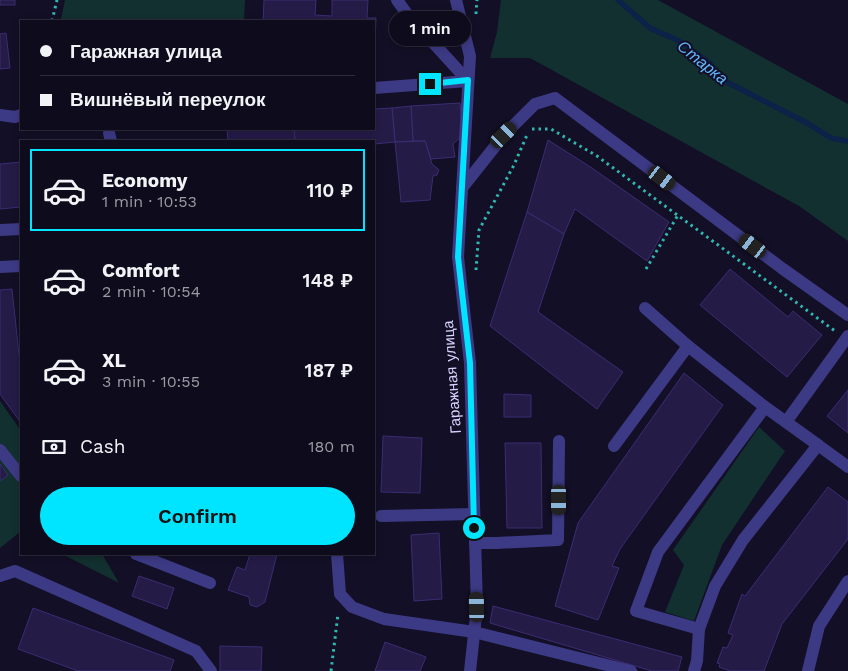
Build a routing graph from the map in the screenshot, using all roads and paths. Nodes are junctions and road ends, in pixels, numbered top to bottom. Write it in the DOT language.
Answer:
graph roads {
  1 [pos="57,0"];
  2 [pos="397,0"];
  3 [pos="456,0"];
  4 [pos="52,20"];
  5 [pos="468,80"];
  6 [pos="375,88"];
  7 [pos="0,115"];
  8 [pos="18,116"];
  9 [pos="0,125"];
  10 [pos="462,188"];
  11 [pos="678,216"];
  12 [pos="20,229"];
  13 [pos="0,230"];
  14 [pos="20,266"];
  15 [pos="0,267"];
  16 [pos="646,269"];
  17 [pos="475,274"];
  18 [pos="645,308"];
  19 [pos="848,315"];
  20 [pos="847,337"];
  21 [pos="688,346"];
  22 [pos="765,407"];
  23 [pos="786,422"];
  24 [pos="559,440"];
  25 [pos="818,445"];
  26 [pos="614,446"];
  27 [pos="0,450"];
  28 [pos="848,467"];
  29 [pos="20,475"];
  30 [pos="474,514"];
  31 [pos="381,516"];
  32 [pos="475,543"];
  33 [pos="139,555"];
  34 [pos="337,555"];
  35 [pos="0,576"];
  36 [pos="848,581"];
  37 [pos="210,583"];
  38 [pos="340,594"];
  39 [pos="699,629"];
  40 [pos="474,632"];
  41 [pos="211,671"];
  42 [pos="331,671"];
  43 [pos="470,671"];
  44 [pos="631,671"];
  45 [pos="694,671"];
  46 [pos="808,671"];
  1 -- 4 [label="path"];
  2 -- 5 [label="street"];
  3 -- 5 [label="street, Гаражная улица"];
  5 -- 6 [label="street"];
  5 -- 10 [label="street, Гаражная улица"];
  7 -- 8 [label="street"];
  8 -- 9 [label="street"];
  10 -- 19 [label="street"];
  10 -- 30 [label="street, Гаражная улица"];
  11 -- 16 [label="path"];
  11 -- 17 [label="path"];
  11 -- 20 [label="path"];
  12 -- 13 [label="street"];
  14 -- 15 [label="street"];
  18 -- 21 [label="street"];
  20 -- 23 [label="street"];
  21 -- 22 [label="street"];
  21 -- 26 [label="street"];
  22 -- 23 [label="street"];
  22 -- 39 [label="street"];
  23 -- 25 [label="street"];
  24 -- 32 [label="street"];
  25 -- 28 [label="street"];
  25 -- 39 [label="street"];
  27 -- 29 [label="street"];
  30 -- 31 [label="street"];
  30 -- 32 [label="street, Гаражная улица"];
  32 -- 40 [label="street, Гаражная улица"];
  33 -- 37 [label="street"];
  34 -- 38 [label="street"];
  35 -- 41 [label="street"];
  36 -- 46 [label="street"];
  38 -- 40 [label="street"];
  38 -- 42 [label="path"];
  39 -- 45 [label="street"];
  40 -- 43 [label="street, Гаражная улица"];
  40 -- 44 [label="street"];
}
